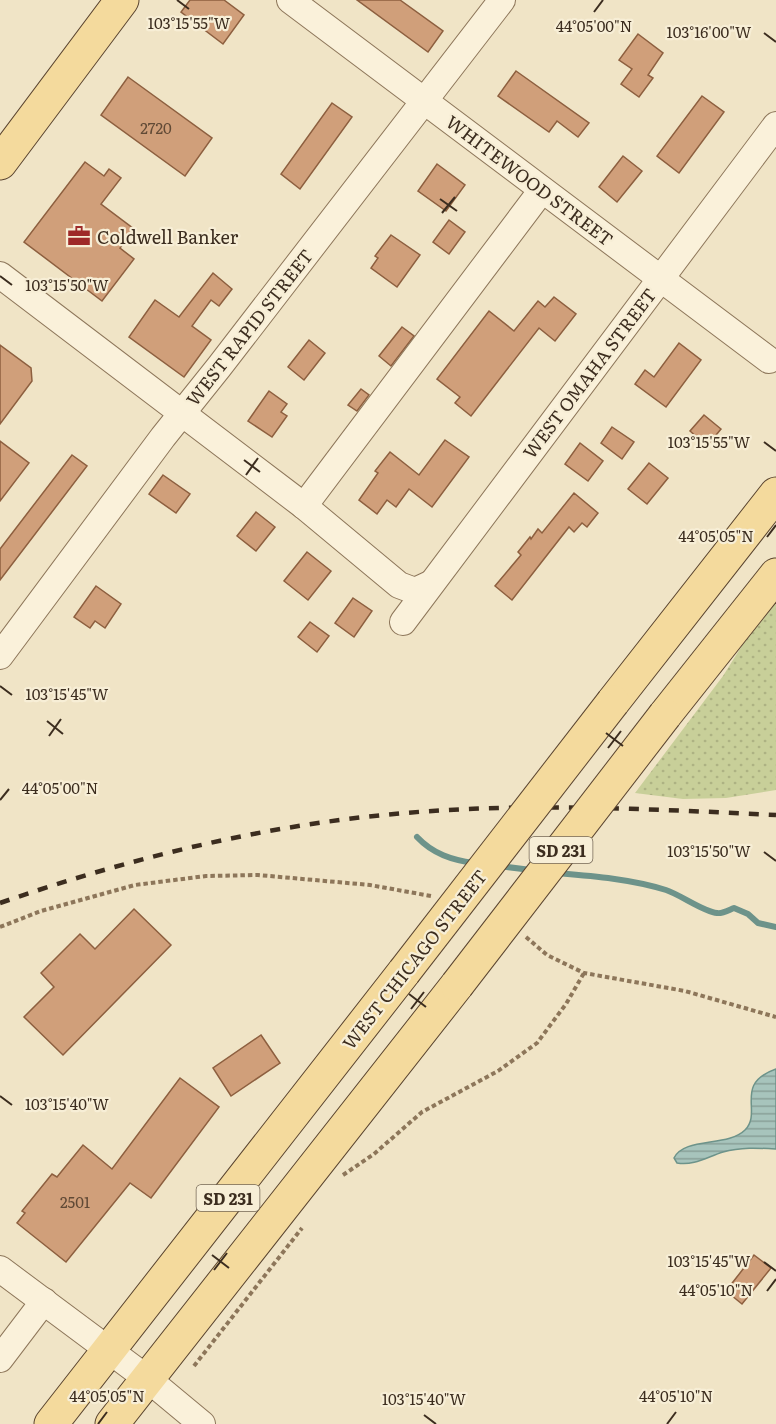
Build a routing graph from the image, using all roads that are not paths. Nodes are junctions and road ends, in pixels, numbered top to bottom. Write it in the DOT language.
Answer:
graph roads {
  1 [pos="122,0"];
  2 [pos="290,0"];
  3 [pos="501,0"];
  4 [pos="424,101"];
  5 [pos="776,125"];
  6 [pos="0,163"];
  7 [pos="542,190"];
  8 [pos="0,275"];
  9 [pos="660,278"];
  10 [pos="769,360"];
  11 [pos="181,413"];
  12 [pos="776,494"];
  13 [pos="303,506"];
  14 [pos="776,575"];
  15 [pos="430,584"];
  16 [pos="402,622"];
  17 [pos="0,656"];
  18 [pos="0,1269"];
  19 [pos="44,1301"];
  20 [pos="109,1350"];
  21 [pos="2,1352"];
  22 [pos="158,1388"];
  23 [pos="51,1424"];
  24 [pos="92,1424"];
  25 [pos="112,1424"];
  26 [pos="202,1424"];
  1 -- 6 [label="main road"];
  2 -- 4 [label="street, WHITEWOOD STREET"];
  3 -- 4 [label="street, WEST RAPID STREET"];
  4 -- 7 [label="street, WHITEWOOD STREET"];
  4 -- 11 [label="street, WEST RAPID STREET"];
  5 -- 9 [label="street, WEST OMAHA STREET"];
  7 -- 9 [label="street, WHITEWOOD STREET"];
  7 -- 13 [label="street"];
  8 -- 11 [label="street"];
  9 -- 10 [label="street, WHITEWOOD STREET"];
  9 -- 15 [label="street, WEST OMAHA STREET"];
  11 -- 13 [label="street"];
  11 -- 17 [label="street, WEST RAPID STREET"];
  12 -- 20 [label="main road, WEST CHICAGO STREET / SD 231, bridge"];
  13 -- 15 [label="street"];
  14 -- 22 [label="main road, SD 231, bridge"];
  15 -- 16 [label="street, WEST OMAHA STREET"];
  18 -- 19 [label="street"];
  19 -- 20 [label="street"];
  19 -- 21 [label="street"];
  20 -- 22 [label="street"];
  20 -- 23 [label="main road, WEST CHICAGO STREET / SD 231"];
  20 -- 24 [label="main road"];
  22 -- 25 [label="main road, SD 231"];
  22 -- 26 [label="street"];
}
